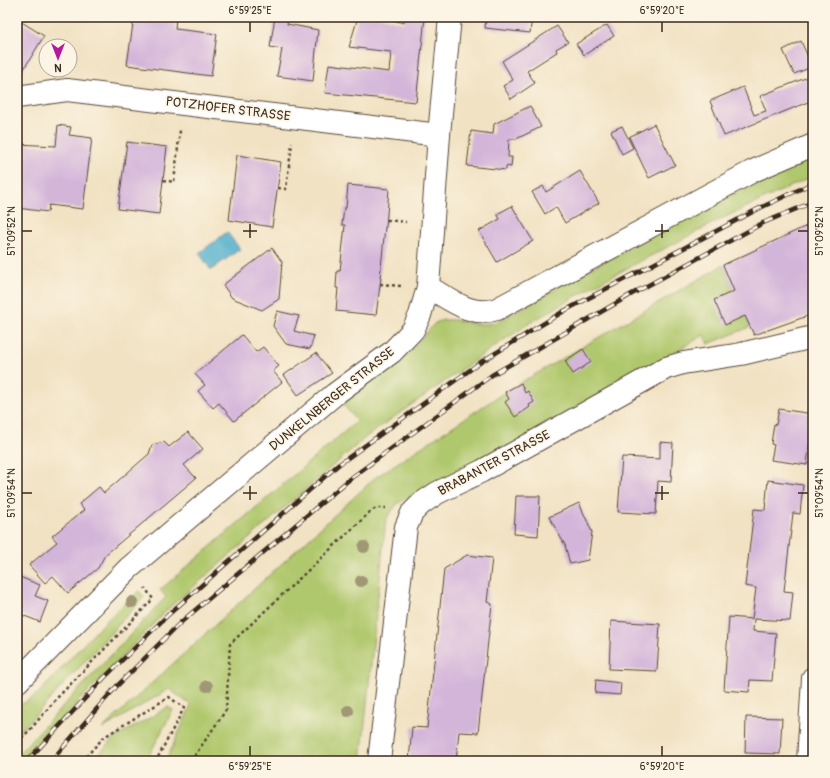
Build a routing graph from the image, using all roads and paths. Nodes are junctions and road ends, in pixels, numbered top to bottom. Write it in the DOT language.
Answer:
graph roads {
  1 [pos="450,17"];
  2 [pos="17,97"];
  3 [pos="183,104"];
  4 [pos="296,117"];
  5 [pos="439,135"];
  6 [pos="813,145"];
  7 [pos="163,180"];
  8 [pos="278,188"];
  9 [pos="428,287"];
  10 [pos="813,337"];
  11 [pos="412,513"];
  12 [pos="129,568"];
  13 [pos="813,678"];
  14 [pos="17,682"];
  15 [pos="17,742"];
  16 [pos="82,761"];
  17 [pos="156,761"];
  18 [pos="191,761"];
  19 [pos="379,761"];
  20 [pos="808,761"];
  1 -- 5 [label="street, DUNKELNBERGER STRASSE"];
  2 -- 3 [label="street, POTZHOFER STRASSE"];
  3 -- 4 [label="street, POTZHOFER STRASSE"];
  3 -- 7 [label="path"];
  4 -- 5 [label="street, POTZHOFER STRASSE"];
  4 -- 8 [label="path"];
  5 -- 9 [label="street, DUNKELNBERGER STRASSE"];
  6 -- 9 [label="street"];
  9 -- 12 [label="street, DUNKELNBERGER STRASSE"];
  10 -- 11 [label="street, BRABANTER STRASSE"];
  11 -- 18 [label="path"];
  11 -- 19 [label="street, BRABANTER STRASSE"];
  12 -- 14 [label="street, DUNKELNBERGER STRASSE"];
  12 -- 15 [label="path"];
  13 -- 20 [label="street"];
  16 -- 17 [label="path"];
}
